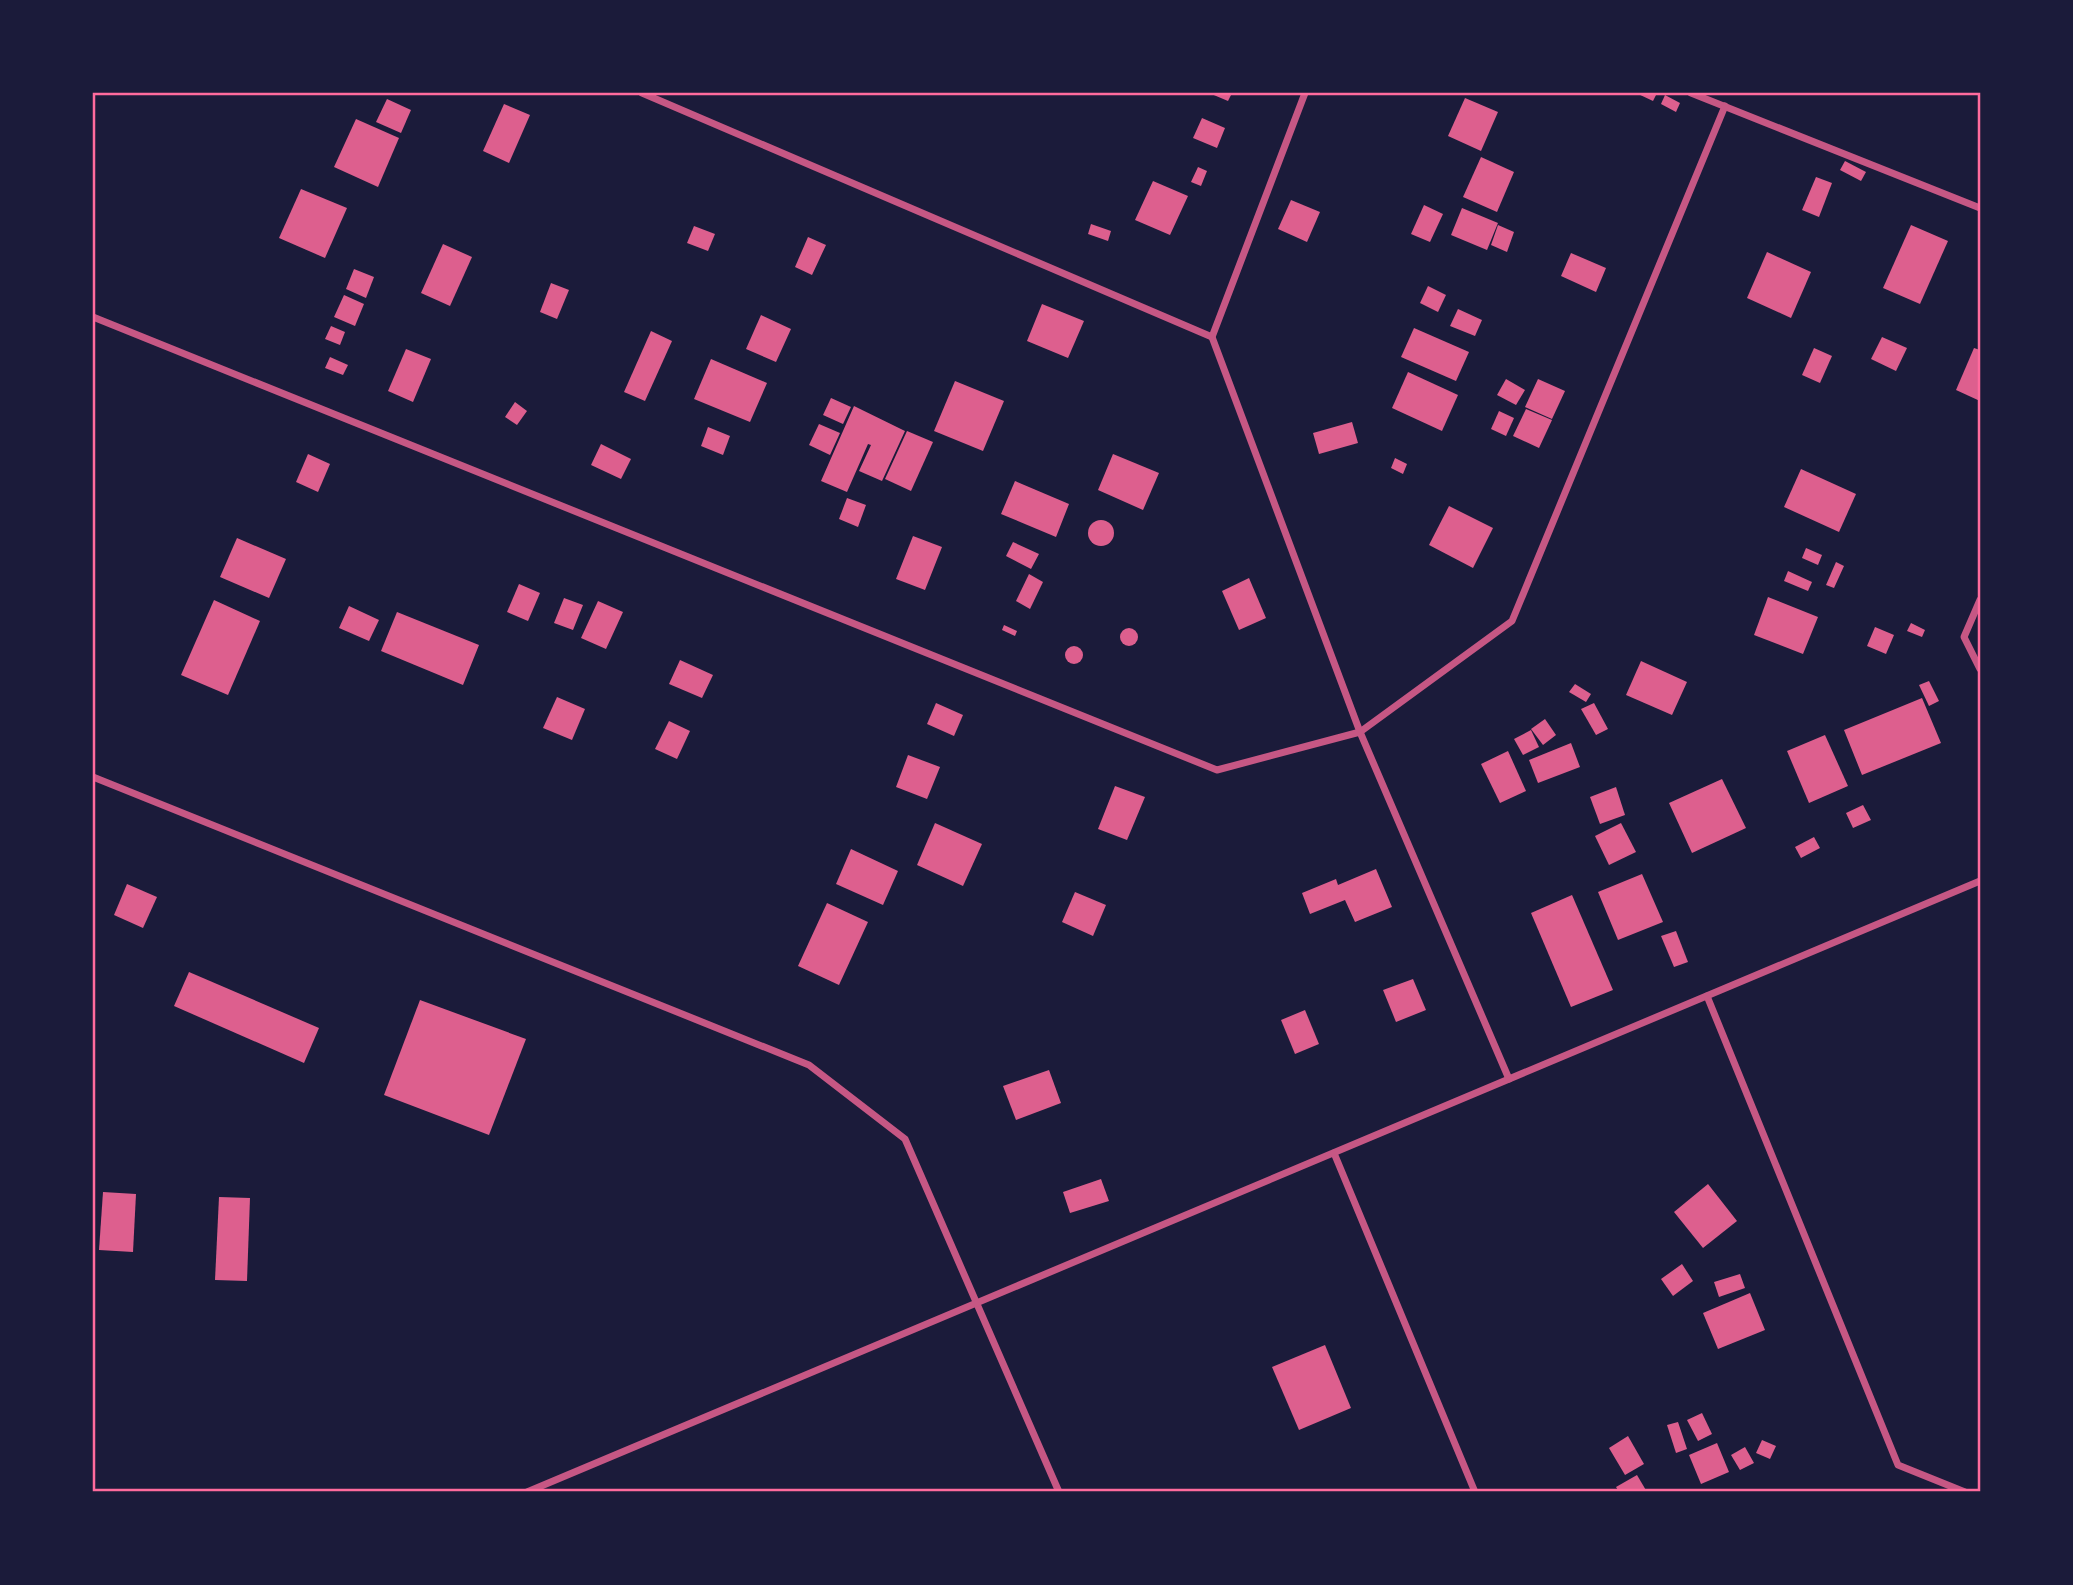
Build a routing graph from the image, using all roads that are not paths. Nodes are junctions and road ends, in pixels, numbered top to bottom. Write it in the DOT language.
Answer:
graph roads {
  1 [pos="642,93"];
  2 [pos="1305,93"];
  3 [pos="1691,93"];
  4 [pos="1725,106"];
  5 [pos="1980,208"];
  6 [pos="93,317"];
  7 [pos="1212,337"];
  8 [pos="1980,600"];
  9 [pos="1980,669"];
  10 [pos="1360,732"];
  11 [pos="93,777"];
  12 [pos="1980,881"];
  13 [pos="1707,996"];
  14 [pos="1509,1079"];
  15 [pos="1334,1153"];
  16 [pos="975,1304"];
  17 [pos="527,1492"];
  18 [pos="1059,1492"];
  19 [pos="1475,1492"];
  20 [pos="1965,1492"];
  1 -- 7 [label="street"];
  2 -- 7 [label="street"];
  3 -- 4 [label="street"];
  4 -- 5 [label="street"];
  4 -- 10 [label="street"];
  6 -- 10 [label="street"];
  7 -- 10 [label="street"];
  8 -- 9 [label="street"];
  10 -- 14 [label="street"];
  11 -- 16 [label="street"];
  12 -- 13 [label="street"];
  13 -- 14 [label="street"];
  13 -- 20 [label="street"];
  14 -- 15 [label="street"];
  15 -- 16 [label="street"];
  15 -- 19 [label="street"];
  16 -- 17 [label="street"];
  16 -- 18 [label="street"];
}
